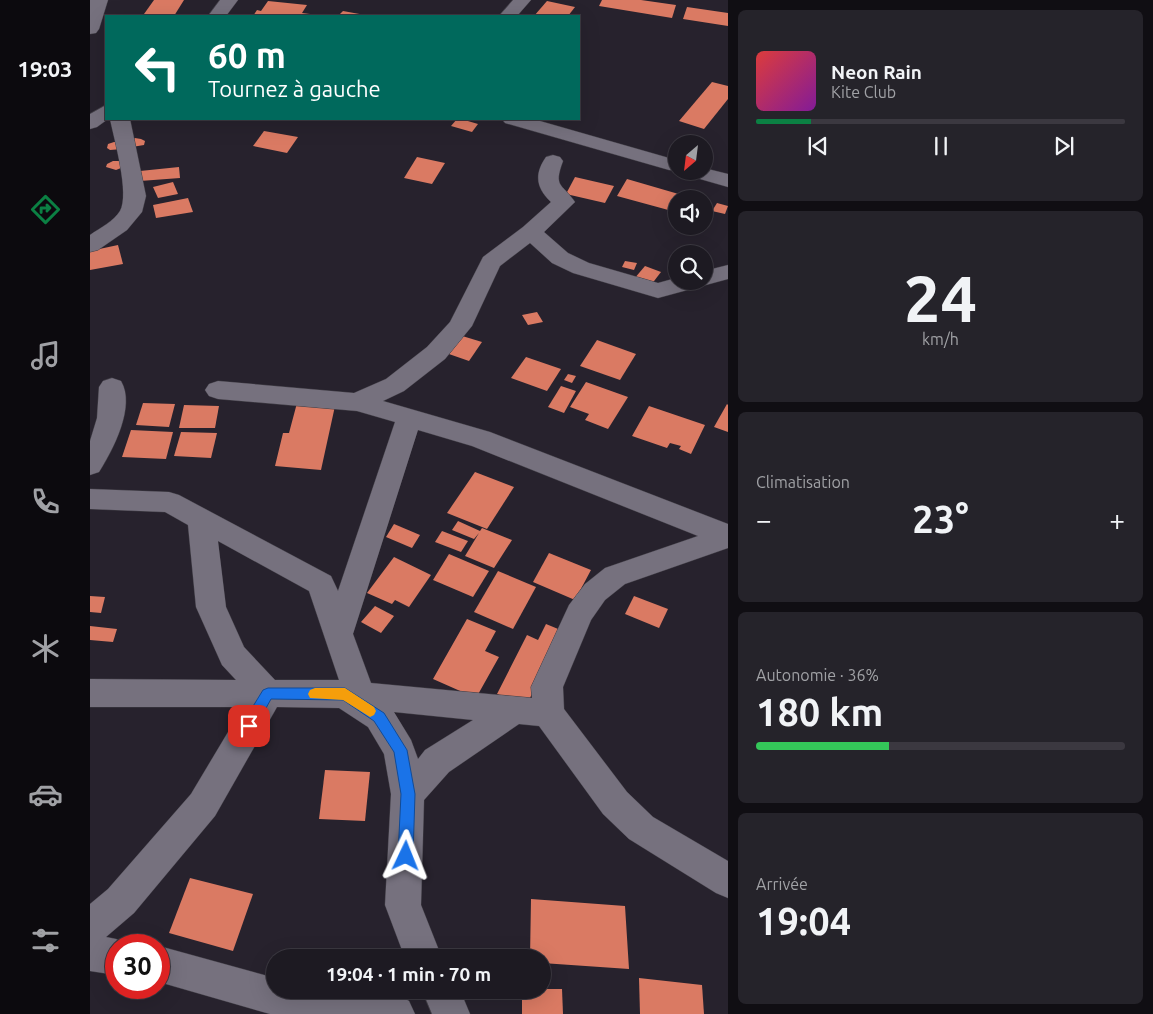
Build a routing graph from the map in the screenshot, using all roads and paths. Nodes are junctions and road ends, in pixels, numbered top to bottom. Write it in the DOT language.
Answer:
graph roads {
  1 [pos="100,0"];
  2 [pos="229,0"];
  3 [pos="218,15"];
  4 [pos="90,30"];
  5 [pos="90,37"];
  6 [pos="105,37"];
  7 [pos="105,112"];
  8 [pos="120,120"];
  9 [pos="515,120"];
  10 [pos="90,123"];
  11 [pos="554,161"];
  12 [pos="668,164"];
  13 [pos="713,177"];
  14 [pos="728,182"];
  15 [pos="531,232"];
  16 [pos="90,245"];
  17 [pos="728,272"];
  18 [pos="713,276"];
  19 [pos="668,288"];
  20 [pos="112,387"];
  21 [pos="218,390"];
  22 [pos="357,402"];
  23 [pos="409,418"];
  24 [pos="90,465"];
  25 [pos="90,499"];
  26 [pos="201,519"];
  27 [pos="728,536"];
  28 [pos="338,633"];
  29 [pos="90,692"];
  30 [pos="268,694"];
  31 [pos="353,695"];
  32 [pos="514,710"];
  33 [pos="548,713"];
  34 [pos="408,794"];
  35 [pos="728,881"];
  36 [pos="90,927"];
  37 [pos="421,949"];
  38 [pos="90,953"];
  39 [pos="105,955"];
  40 [pos="170,967"];
  41 [pos="445,999"];
  42 [pos="396,1014"];
  43 [pos="451,1014"];
  1 -- 4 [label="street"];
  2 -- 3 [label="street"];
  5 -- 6 [label="street"];
  7 -- 10 [label="street"];
  8 -- 16 [label="street"];
  9 -- 12 [label="street"];
  11 -- 15 [label="street"];
  13 -- 14 [label="street"];
  15 -- 19 [label="street"];
  15 -- 22 [label="street"];
  17 -- 18 [label="street"];
  20 -- 24 [label="street"];
  21 -- 22 [label="street"];
  22 -- 23 [label="street"];
  23 -- 27 [label="street"];
  23 -- 28 [label="street"];
  25 -- 26 [label="street"];
  26 -- 28 [label="street"];
  26 -- 30 [label="street"];
  27 -- 33 [label="street"];
  28 -- 31 [label="street"];
  29 -- 30 [label="street"];
  30 -- 31 [label="street"];
  30 -- 36 [label="street"];
  31 -- 32 [label="street"];
  31 -- 34 [label="street"];
  32 -- 33 [label="street"];
  32 -- 34 [label="street"];
  33 -- 35 [label="street"];
  34 -- 37 [label="street"];
  38 -- 39 [label="street"];
  40 -- 42 [label="street"];
  41 -- 43 [label="street"];
}
